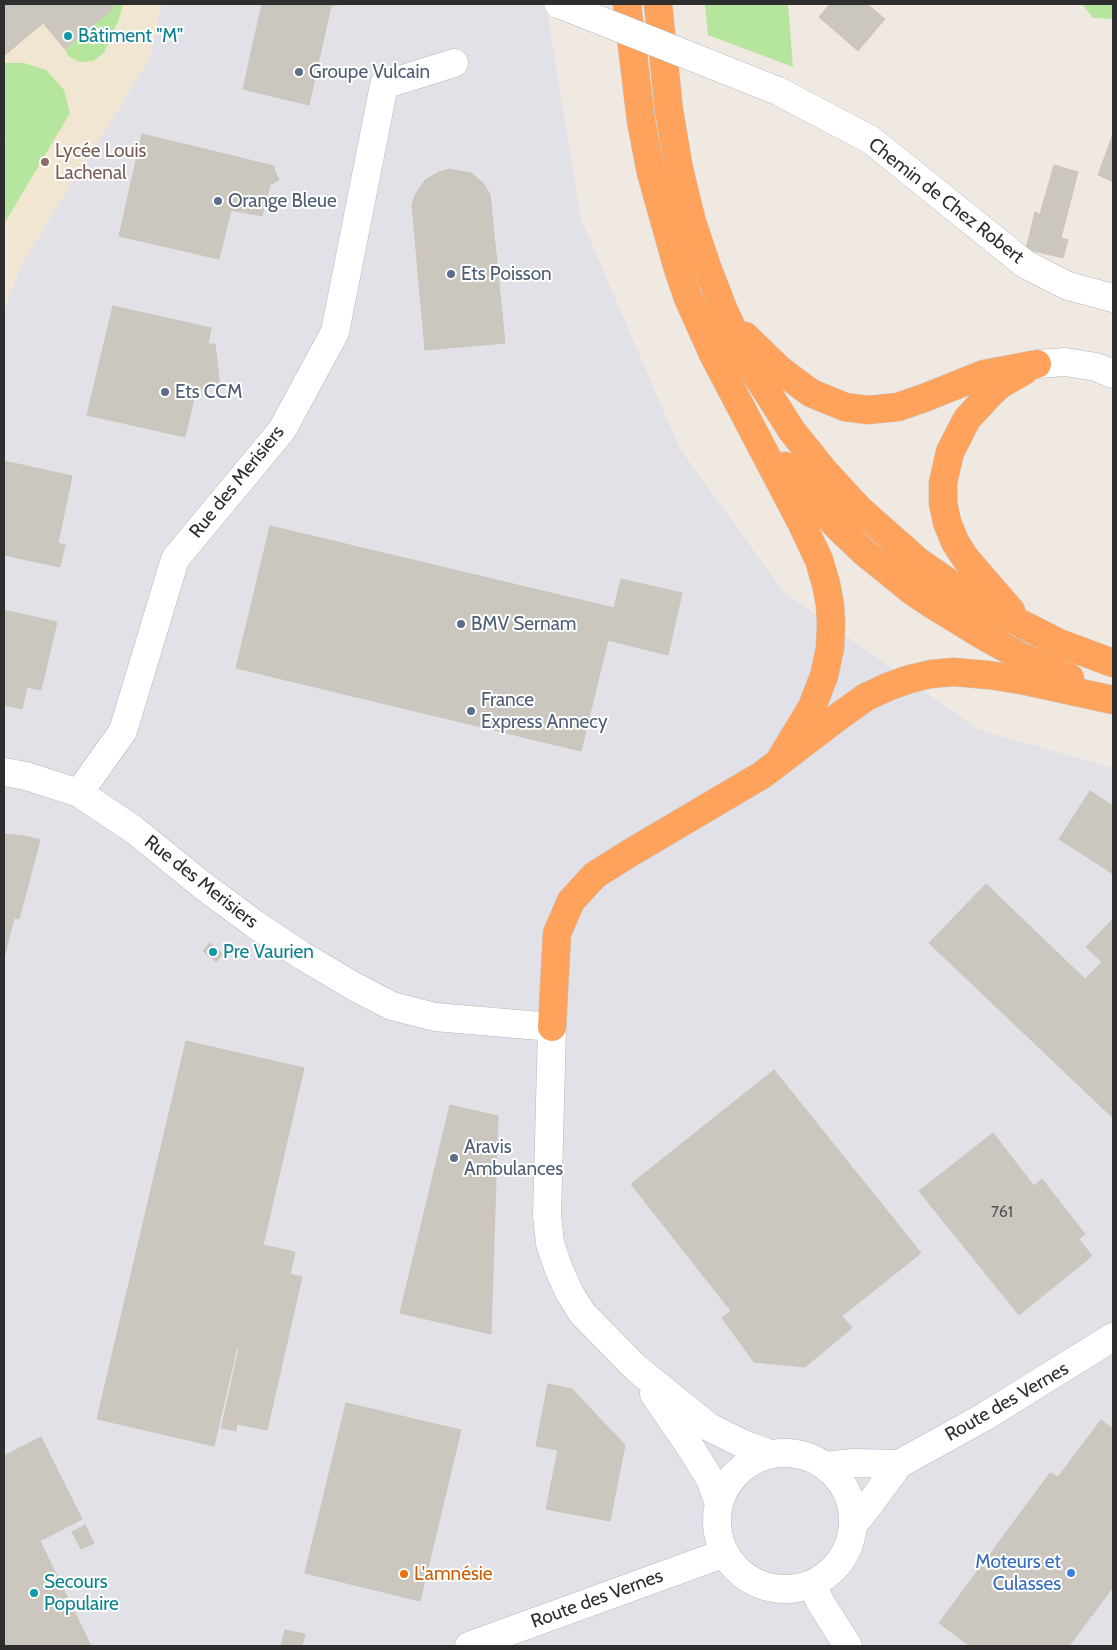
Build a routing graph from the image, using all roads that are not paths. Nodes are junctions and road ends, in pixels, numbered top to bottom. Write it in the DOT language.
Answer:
graph roads {
  1 [pos="559,4"];
  2 [pos="628,4"];
  3 [pos="658,4"];
  4 [pos="454,63"];
  5 [pos="1113,298"];
  6 [pos="724,311"];
  7 [pos="712,354"];
  8 [pos="1037,364"];
  9 [pos="1113,374"];
  10 [pos="1025,627"];
  11 [pos="1113,663"];
  12 [pos="1113,698"];
  13 [pos="780,760"];
  14 [pos="4,772"];
  15 [pos="79,793"];
  16 [pos="552,1027"];
  17 [pos="1113,1337"];
  18 [pos="636,1368"];
  19 [pos="770,1454"];
  20 [pos="898,1464"];
  21 [pos="825,1466"];
  22 [pos="718,1503"];
  23 [pos="853,1525"];
  24 [pos="725,1552"];
  25 [pos="811,1584"];
  26 [pos="469,1646"];
  27 [pos="848,1646"];
  1 -- 5 [label="street, Chemin de Chez Robert, bridge"];
  2 -- 7 [label="highway"];
  3 -- 6 [label="highway"];
  4 -- 15 [label="street, Rue des Merisiers"];
  6 -- 8 [label="highway"];
  6 -- 10 [label="highway"];
  7 -- 12 [label="highway"];
  7 -- 13 [label="highway"];
  8 -- 9 [label="street"];
  8 -- 10 [label="highway"];
  10 -- 11 [label="highway"];
  12 -- 13 [label="highway"];
  13 -- 16 [label="highway"];
  14 -- 15 [label="street, Rue des Merisiers"];
  15 -- 16 [label="street, Rue des Merisiers"];
  16 -- 18 [label="street"];
  17 -- 20 [label="street, Route des Vernes"];
  18 -- 19 [label="street"];
  18 -- 22 [label="street"];
  19 -- 21 [label="street"];
  19 -- 22 [label="street"];
  20 -- 21 [label="street, Route des Vernes"];
  20 -- 23 [label="street, Route des Vernes"];
  21 -- 23 [label="street"];
  22 -- 24 [label="street"];
  23 -- 25 [label="street"];
  24 -- 25 [label="street"];
  24 -- 26 [label="street, Route des Vernes"];
  25 -- 27 [label="street"];
}
